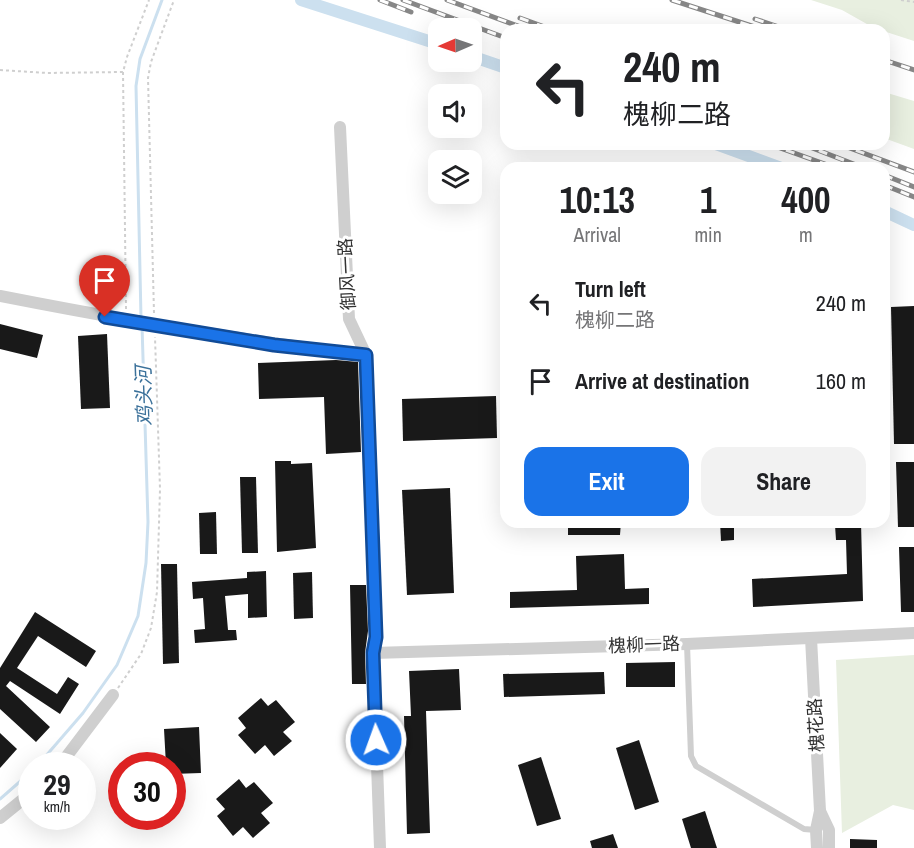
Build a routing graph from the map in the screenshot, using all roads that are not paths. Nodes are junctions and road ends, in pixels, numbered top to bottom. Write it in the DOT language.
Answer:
graph roads {
  1 [pos="340,127"];
  2 [pos="0,296"];
  3 [pos="366,355"];
  4 [pos="914,633"];
  5 [pos="811,638"];
  6 [pos="687,644"];
  7 [pos="373,653"];
  8 [pos="113,695"];
  9 [pos="70,752"];
  10 [pos="18,803"];
  11 [pos="0,818"];
  12 [pos="822,830"];
  13 [pos="380,848"];
  14 [pos="817,848"];
  15 [pos="829,848"];
  1 -- 3 [label="street, 御风一路"];
  2 -- 3 [label="street"];
  3 -- 7 [label="street, 御风一路"];
  4 -- 5 [label="street, 槐柳一路"];
  5 -- 6 [label="street, 槐柳一路"];
  5 -- 12 [label="street, 槐花路"];
  6 -- 7 [label="street, 槐柳一路"];
  6 -- 12 [label="lane"];
  7 -- 13 [label="street, 御风一路"];
  8 -- 9 [label="street"];
  10 -- 11 [label="street"];
  12 -- 14 [label="street, 槐花路"];
  12 -- 15 [label="street, 槐花路"];
}
